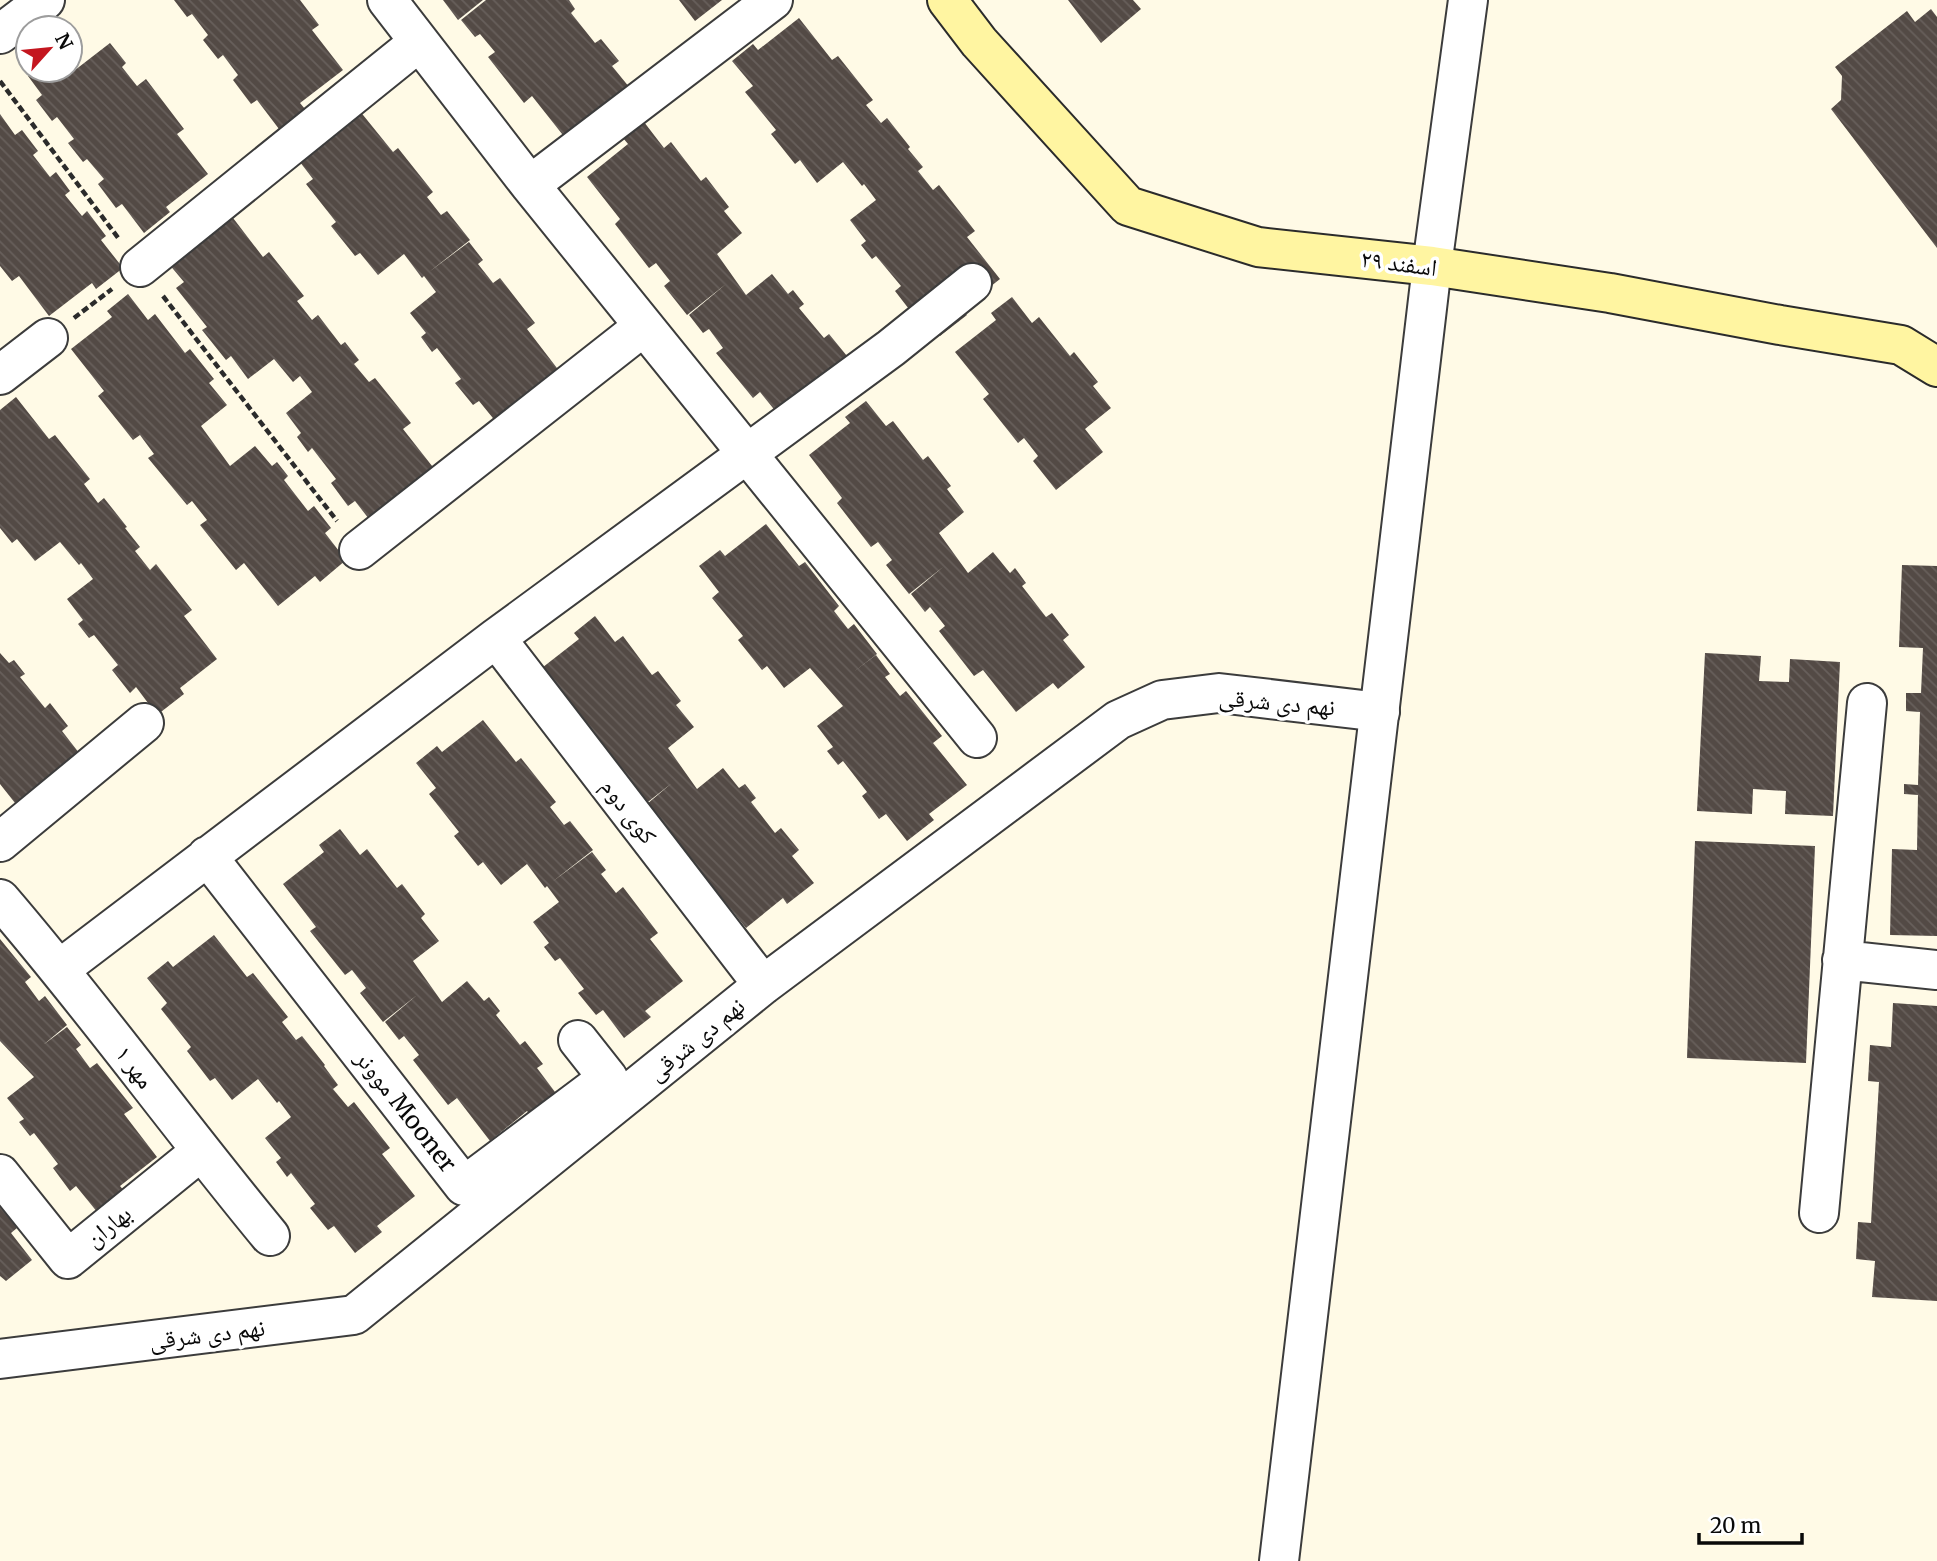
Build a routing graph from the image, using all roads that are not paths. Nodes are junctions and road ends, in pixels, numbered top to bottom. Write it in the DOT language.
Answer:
graph roads {
  1 [pos="46,0"];
  2 [pos="387,0"];
  3 [pos="772,0"];
  4 [pos="947,0"];
  5 [pos="1468,0"];
  6 [pos="0,34"];
  7 [pos="419,42"];
  8 [pos="530,185"];
  9 [pos="1432,266"];
  10 [pos="140,267"];
  11 [pos="972,283"];
  12 [pos="645,326"];
  13 [pos="48,338"];
  14 [pos="1937,367"];
  15 [pos="0,375"];
  16 [pos="747,453"];
  17 [pos="359,550"];
  18 [pos="496,638"];
  19 [pos="1867,703"];
  20 [pos="1380,712"];
  21 [pos="144,723"];
  22 [pos="977,738"];
  23 [pos="0,842"];
  24 [pos="207,856"];
  25 [pos="0,899"];
  26 [pos="1842,960"];
  27 [pos="60,969"];
  28 [pos="1937,970"];
  29 [pos="762,985"];
  30 [pos="578,1040"];
  31 [pos="200,1152"];
  32 [pos="0,1174"];
  33 [pos="1819,1213"];
  34 [pos="270,1236"];
  35 [pos="0,1359"];
  36 [pos="1279,1561"];
  1 -- 6 [label="street"];
  2 -- 7 [label="street"];
  3 -- 8 [label="street"];
  4 -- 9 [label="main road, ۲۹ اسفند"];
  5 -- 9 [label="street"];
  7 -- 8 [label="street"];
  7 -- 10 [label="street"];
  8 -- 12 [label="street"];
  9 -- 14 [label="main road, ۲۹ اسفند"];
  9 -- 20 [label="street"];
  11 -- 16 [label="street"];
  12 -- 16 [label="street"];
  12 -- 17 [label="street"];
  13 -- 15 [label="street"];
  16 -- 18 [label="street"];
  16 -- 22 [label="street"];
  18 -- 24 [label="street"];
  18 -- 29 [label="street, کوی دوم"];
  19 -- 26 [label="street"];
  20 -- 29 [label="street, نهم دی شرقی"];
  20 -- 36 [label="street"];
  21 -- 23 [label="street"];
  24 -- 27 [label="street"];
  24 -- 30 [label="street, موونر Mooner"];
  25 -- 27 [label="street, مهر ۱"];
  26 -- 28 [label="street"];
  26 -- 33 [label="street"];
  27 -- 31 [label="street, مهر ۱"];
  29 -- 35 [label="street, نهم دی شرقی"];
  31 -- 32 [label="street, بهاران"];
  31 -- 34 [label="street, مهر ۱"];
}
